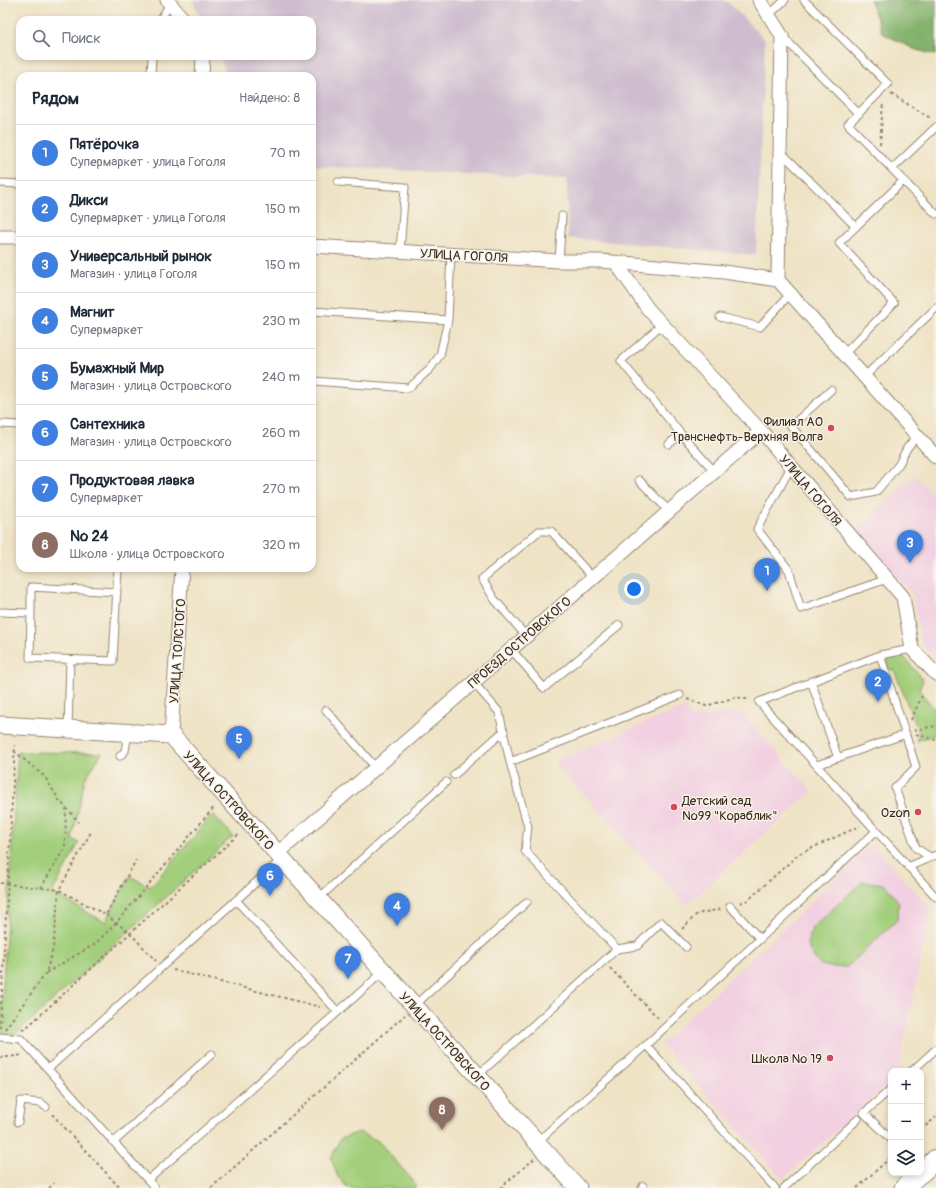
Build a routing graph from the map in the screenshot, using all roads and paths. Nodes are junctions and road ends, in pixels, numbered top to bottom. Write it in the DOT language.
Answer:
graph roads {
  1 [pos="759,0"];
  2 [pos="785,0"];
  3 [pos="804,0"];
  4 [pos="169,2"];
  5 [pos="769,15"];
  6 [pos="162,16"];
  7 [pos="181,16"];
  8 [pos="782,36"];
  9 [pos="152,60"];
  10 [pos="202,60"];
  11 [pos="151,72"];
  12 [pos="202,72"];
  13 [pos="884,89"];
  14 [pos="859,114"];
  15 [pos="936,122"];
  16 [pos="936,127"];
  17 [pos="782,152"];
  18 [pos="878,155"];
  19 [pos="892,169"];
  20 [pos="903,181"];
  21 [pos="338,182"];
  22 [pos="0,183"];
  23 [pos="16,184"];
  24 [pos="936,214"];
  25 [pos="562,216"];
  26 [pos="856,227"];
  27 [pos="0,237"];
  28 [pos="16,238"];
  29 [pos="316,246"];
  30 [pos="400,251"];
  31 [pos="451,254"];
  32 [pos="559,261"];
  33 [pos="616,263"];
  34 [pos="778,280"];
  35 [pos="790,294"];
  36 [pos="936,308"];
  37 [pos="316,311"];
  38 [pos="720,317"];
  39 [pos="448,320"];
  40 [pos="661,325"];
  41 [pos="844,353"];
  42 [pos="865,376"];
  43 [pos="316,381"];
  44 [pos="830,390"];
  45 [pos="0,424"];
  46 [pos="16,426"];
  47 [pos="761,431"];
  48 [pos="681,434"];
  49 [pos="917,436"];
  50 [pos="669,444"];
  51 [pos="936,457"];
  52 [pos="792,467"];
  53 [pos="714,471"];
  54 [pos="639,480"];
  55 [pos="669,511"];
  56 [pos="118,572"];
  57 [pos="182,572"];
  58 [pos="592,577"];
  59 [pos="887,579"];
  60 [pos="117,592"];
  61 [pos="0,612"];
  62 [pos="31,613"];
  63 [pos="619,625"];
  64 [pos="526,636"];
  65 [pos="511,649"];
  66 [pos="912,649"];
  67 [pos="880,655"];
  68 [pos="70,660"];
  69 [pos="936,674"];
  70 [pos="811,681"];
  71 [pos="473,682"];
  72 [pos="680,695"];
  73 [pos="922,696"];
  74 [pos="759,702"];
  75 [pos="326,710"];
  76 [pos="0,725"];
  77 [pos="936,726"];
  78 [pos="68,730"];
  79 [pos="504,731"];
  80 [pos="128,733"];
  81 [pos="906,733"];
  82 [pos="171,735"];
  83 [pos="936,740"];
  84 [pos="15,745"];
  85 [pos="14,751"];
  86 [pos="120,756"];
  87 [pos="838,758"];
  88 [pos="510,762"];
  89 [pos="817,766"];
  90 [pos="375,768"];
  91 [pos="454,775"];
  92 [pos="446,782"];
  93 [pos="215,806"];
  94 [pos="66,808"];
  95 [pos="79,822"];
  96 [pos="868,822"];
  97 [pos="876,831"];
  98 [pos="91,832"];
  99 [pos="239,834"];
  100 [pos="933,856"];
  101 [pos="279,857"];
  102 [pos="136,860"];
  103 [pos="908,867"];
  104 [pos="0,883"];
  105 [pos="7,883"];
  106 [pos="41,888"];
  107 [pos="59,890"];
  108 [pos="936,897"];
  109 [pos="318,899"];
  110 [pos="236,900"];
  111 [pos="527,902"];
  112 [pos="730,906"];
  113 [pos="106,915"];
  114 [pos="116,923"];
  115 [pos="130,933"];
  116 [pos="674,936"];
  117 [pos="760,939"];
  118 [pos="686,947"];
  119 [pos="617,949"];
  120 [pos="604,961"];
  121 [pos="162,967"];
  122 [pos="384,972"];
  123 [pos="46,973"];
  124 [pos="414,1006"];
  125 [pos="338,1012"];
  126 [pos="666,1026"];
  127 [pos="0,1028"];
  128 [pos="5,1030"];
  129 [pos="20,1030"];
  130 [pos="0,1037"];
  131 [pos="646,1045"];
  132 [pos="936,1049"];
  133 [pos="34,1054"];
  134 [pos="212,1054"];
  135 [pos="0,1058"];
  136 [pos="915,1068"];
  137 [pos="48,1069"];
  138 [pos="477,1076"];
  139 [pos="888,1092"];
  140 [pos="46,1107"];
  141 [pos="936,1117"];
  142 [pos="858,1119"];
  143 [pos="18,1122"];
  144 [pos="924,1127"];
  145 [pos="888,1136"];
  146 [pos="114,1142"];
  147 [pos="540,1146"];
  148 [pos="888,1160"];
  149 [pos="917,1176"];
  150 [pos="148,1180"];
  151 [pos="54,1183"];
  152 [pos="573,1186"];
  153 [pos="49,1188"];
  154 [pos="120,1188"];
  155 [pos="155,1188"];
  156 [pos="211,1188"];
  157 [pos="500,1188"];
  158 [pos="775,1188"];
  159 [pos="784,1188"];
  160 [pos="857,1188"];
  161 [pos="904,1188"];
  1 -- 5 [label="street"];
  2 -- 5 [label="lane"];
  3 -- 13 [label="lane"];
  4 -- 6 [label="lane"];
  4 -- 7 [label="street"];
  5 -- 8 [label="street"];
  8 -- 14 [label="lane"];
  8 -- 17 [label="street"];
  9 -- 11 [label="lane"];
  10 -- 12 [label="street"];
  13 -- 14 [label="lane"];
  13 -- 15 [label="path"];
  13 -- 18 [label="path"];
  14 -- 18 [label="lane"];
  16 -- 19 [label="lane"];
  17 -- 26 [label="lane"];
  17 -- 34 [label="street"];
  18 -- 19 [label="lane"];
  19 -- 20 [label="lane"];
  20 -- 24 [label="lane"];
  20 -- 26 [label="lane"];
  21 -- 30 [label="lane"];
  22 -- 23 [label="lane"];
  25 -- 32 [label="lane"];
  26 -- 41 [label="lane"];
  27 -- 28 [label="street"];
  29 -- 30 [label="street, УЛИЦА ГОГОЛЯ"];
  30 -- 31 [label="street, УЛИЦА ГОГОЛЯ"];
  31 -- 32 [label="street, УЛИЦА ГОГОЛЯ"];
  31 -- 39 [label="lane"];
  32 -- 33 [label="street, УЛИЦА ГОГОЛЯ"];
  33 -- 34 [label="street, УЛИЦА ГОГОЛЯ"];
  33 -- 40 [label="street, УЛИЦА ГОГОЛЯ"];
  34 -- 35 [label="street"];
  35 -- 38 [label="lane"];
  35 -- 41 [label="street"];
  36 -- 42 [label="lane"];
  37 -- 39 [label="lane"];
  39 -- 43 [label="lane"];
  40 -- 47 [label="street, УЛИЦА ГОГОЛЯ"];
  40 -- 48 [label="lane"];
  41 -- 42 [label="street"];
  42 -- 49 [label="street"];
  44 -- 49 [label="lane"];
  45 -- 46 [label="lane"];
  47 -- 52 [label="street, УЛИЦА ГОГОЛЯ"];
  47 -- 53 [label="street, ПРОЕЗД ОСТРОВСКОГО"];
  48 -- 50 [label="lane"];
  48 -- 53 [label="lane"];
  49 -- 51 [label="street"];
  52 -- 59 [label="street, УЛИЦА ГОГОЛЯ"];
  52 -- 59 [label="lane"];
  53 -- 55 [label="street, ПРОЕЗД ОСТРОВСКОГО"];
  54 -- 55 [label="lane"];
  55 -- 58 [label="street, ПРОЕЗД ОСТРОВСКОГО"];
  56 -- 60 [label="lane"];
  57 -- 82 [label="street, УЛИЦА ТОЛСТОГО"];
  58 -- 64 [label="street, ПРОЕЗД ОСТРОВСКОГО"];
  58 -- 64 [label="lane"];
  59 -- 66 [label="street, УЛИЦА ГОГОЛЯ"];
  60 -- 62 [label="lane"];
  60 -- 68 [label="lane"];
  61 -- 62 [label="lane"];
  62 -- 68 [label="lane"];
  63 -- 65 [label="lane"];
  64 -- 65 [label="street, ПРОЕЗД ОСТРОВСКОГО"];
  65 -- 71 [label="street, ПРОЕЗД ОСТРОВСКОГО"];
  66 -- 67 [label="lane"];
  66 -- 69 [label="street"];
  67 -- 70 [label="lane"];
  67 -- 81 [label="lane"];
  68 -- 78 [label="lane"];
  70 -- 74 [label="lane"];
  70 -- 87 [label="lane"];
  71 -- 79 [label="lane"];
  71 -- 90 [label="street, ПРОЕЗД ОСТРОВСКОГО"];
  72 -- 74 [label="path"];
  72 -- 88 [label="lane"];
  73 -- 81 [label="path"];
  74 -- 89 [label="lane"];
  75 -- 90 [label="lane"];
  76 -- 78 [label="street"];
  77 -- 81 [label="path"];
  78 -- 80 [label="street"];
  79 -- 88 [label="lane"];
  79 -- 91 [label="lane"];
  80 -- 82 [label="street"];
  80 -- 86 [label="lane"];
  81 -- 83 [label="path"];
  81 -- 87 [label="lane"];
  81 -- 100 [label="lane"];
  82 -- 101 [label="street, УЛИЦА ОСТРОВСКОГО"];
  84 -- 85 [label="path"];
  85 -- 94 [label="path"];
  85 -- 105 [label="path"];
  87 -- 89 [label="lane"];
  88 -- 119 [label="lane"];
  89 -- 96 [label="lane"];
  90 -- 101 [label="street, ПРОЕЗД ОСТРОВСКОГО"];
  92 -- 109 [label="lane"];
  93 -- 114 [label="path"];
  94 -- 95 [label="path"];
  94 -- 106 [label="path"];
  96 -- 97 [label="lane"];
  96 -- 112 [label="path"];
  97 -- 103 [label="lane"];
  97 -- 117 [label="lane"];
  98 -- 107 [label="path"];
  99 -- 115 [label="path"];
  100 -- 103 [label="lane"];
  101 -- 109 [label="street, УЛИЦА ОСТРОВСКОГО"];
  101 -- 110 [label="lane"];
  102 -- 113 [label="path"];
  103 -- 108 [label="lane"];
  104 -- 105 [label="path"];
  105 -- 106 [label="path"];
  105 -- 127 [label="path"];
  106 -- 107 [label="path"];
  107 -- 113 [label="path"];
  107 -- 123 [label="path"];
  109 -- 122 [label="street, УЛИЦА ОСТРОВСКОГО"];
  110 -- 121 [label="lane"];
  110 -- 125 [label="lane"];
  111 -- 124 [label="lane"];
  112 -- 116 [label="path"];
  112 -- 117 [label="lane"];
  113 -- 114 [label="path"];
  114 -- 115 [label="path"];
  114 -- 123 [label="path"];
  115 -- 121 [label="path"];
  115 -- 129 [label="path"];
  116 -- 118 [label="lane"];
  116 -- 119 [label="lane"];
  117 -- 126 [label="lane"];
  119 -- 120 [label="lane"];
  120 -- 126 [label="path"];
  120 -- 138 [label="lane"];
  121 -- 125 [label="path"];
  121 -- 137 [label="lane"];
  122 -- 124 [label="street, УЛИЦА ОСТРОВСКОГО"];
  122 -- 125 [label="lane"];
  123 -- 128 [label="path"];
  124 -- 138 [label="street, УЛИЦА ОСТРОВСКОГО"];
  124 -- 156 [label="path"];
  125 -- 150 [label="lane"];
  126 -- 131 [label="lane"];
  130 -- 133 [label="lane"];
  131 -- 147 [label="lane"];
  131 -- 158 [label="lane"];
  132 -- 136 [label="lane"];
  133 -- 135 [label="path"];
  133 -- 137 [label="lane"];
  134 -- 146 [label="lane"];
  137 -- 146 [label="lane"];
  138 -- 147 [label="street, УЛИЦА ОСТРОВСКОГО"];
  139 -- 145 [label="lane"];
  140 -- 143 [label="lane"];
  140 -- 154 [label="path"];
  141 -- 144 [label="path"];
  142 -- 159 [label="lane"];
  146 -- 150 [label="lane"];
  147 -- 152 [label="street, УЛИЦА ОСТРОВСКОГО"];
  147 -- 157 [label="path"];
  148 -- 160 [label="path"];
  149 -- 161 [label="main road"];
  150 -- 155 [label="lane"];
  151 -- 153 [label="path"];
}
